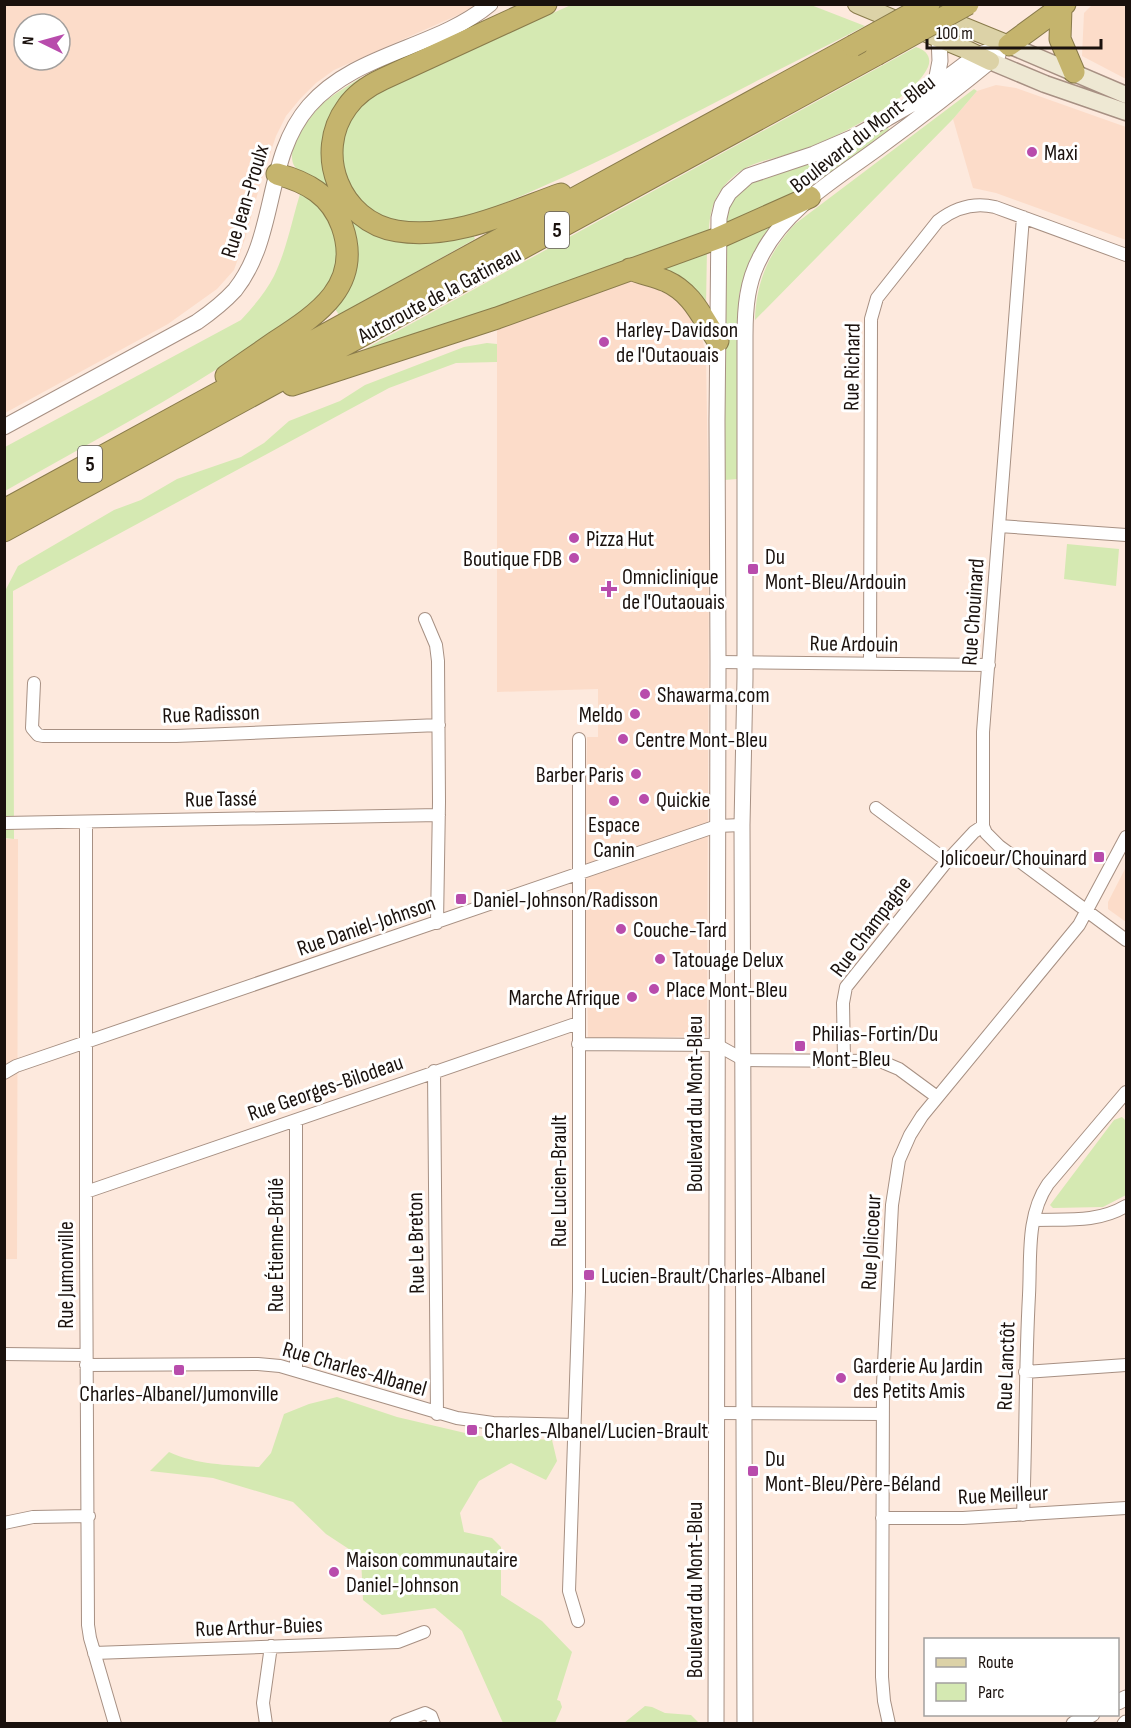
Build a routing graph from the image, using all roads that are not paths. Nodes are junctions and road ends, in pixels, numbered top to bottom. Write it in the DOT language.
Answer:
graph roads {
  1 [pos="490,4"];
  2 [pos="546,4"];
  3 [pos="857,4"];
  4 [pos="910,4"];
  5 [pos="929,4"];
  6 [pos="968,4"];
  7 [pos="1063,6"];
  8 [pos="939,38"];
  9 [pos="1009,45"];
  10 [pos="983,58"];
  11 [pos="1074,72"];
  12 [pos="936,87"];
  13 [pos="1126,95"];
  14 [pos="1126,112"];
  15 [pos="621,173"];
  16 [pos="277,174"];
  17 [pos="810,197"];
  18 [pos="1023,217"];
  19 [pos="718,238"];
  20 [pos="1126,255"];
  21 [pos="630,268"];
  22 [pos="718,340"];
  23 [pos="237,404"];
  24 [pos="4,427"];
  25 [pos="134,440"];
  26 [pos="4,510"];
  27 [pos="999,526"];
  28 [pos="4,531"];
  29 [pos="1126,535"];
  30 [pos="426,619"];
  31 [pos="718,662"];
  32 [pos="745,663"];
  33 [pos="870,664"];
  34 [pos="989,665"];
  35 [pos="34,682"];
  36 [pos="439,725"];
  37 [pos="579,739"];
  38 [pos="876,808"];
  39 [pos="439,815"];
  40 [pos="86,822"];
  41 [pos="5,823"];
  42 [pos="742,825"];
  43 [pos="717,826"];
  44 [pos="983,826"];
  45 [pos="1126,837"];
  46 [pos="947,861"];
  47 [pos="578,874"];
  48 [pos="717,907"];
  49 [pos="743,907"];
  50 [pos="1088,911"];
  51 [pos="437,923"];
  52 [pos="1126,940"];
  53 [pos="578,1023"];
  54 [pos="87,1042"];
  55 [pos="578,1044"];
  56 [pos="717,1045"];
  57 [pos="744,1060"];
  58 [pos="844,1060"];
  59 [pos="434,1071"];
  60 [pos="4,1073"];
  61 [pos="938,1097"];
  62 [pos="1124,1100"];
  63 [pos="296,1120"];
  64 [pos="86,1192"];
  65 [pos="1126,1206"];
  66 [pos="1034,1220"];
  67 [pos="4,1354"];
  68 [pos="86,1360"];
  69 [pos="1126,1365"];
  70 [pos="296,1370"];
  71 [pos="1025,1372"];
  72 [pos="716,1413"];
  73 [pos="743,1413"];
  74 [pos="438,1414"];
  75 [pos="883,1414"];
  76 [pos="574,1425"];
  77 [pos="1126,1508"];
  78 [pos="1023,1515"];
  79 [pos="89,1516"];
  80 [pos="882,1518"];
  81 [pos="4,1523"];
  82 [pos="578,1621"];
  83 [pos="424,1632"];
  84 [pos="271,1646"];
  85 [pos="94,1653"];
  86 [pos="1088,1716"];
  87 [pos="115,1724"];
  88 [pos="266,1724"];
  89 [pos="396,1724"];
  90 [pos="434,1724"];
  91 [pos="716,1724"];
  92 [pos="745,1724"];
  93 [pos="889,1724"];
  94 [pos="1074,1724"];
  1 -- 16 [label="street, Rue Jean-Proulx"];
  2 -- 15 [label="highway"];
  3 -- 8 [label="main road"];
  4 -- 9 [label="main road"];
  5 -- 15 [label="highway, Autoroute de la Gatineau / 5, bridge"];
  6 -- 23 [label="highway, Autoroute de la Gatineau / 5, bridge"];
  7 -- 9 [label="highway"];
  7 -- 11 [label="highway"];
  8 -- 10 [label="main road"];
  8 -- 12 [label="street"];
  9 -- 10 [label="street, Boulevard du Mont-Bleu"];
  9 -- 11 [label="main road"];
  10 -- 12 [label="street, Boulevard du Mont-Bleu"];
  10 -- 14 [label="main road"];
  10 -- 17 [label="street, Boulevard du Mont-Bleu"];
  11 -- 13 [label="main road"];
  12 -- 19 [label="street, Boulevard du Mont-Bleu"];
  15 -- 25 [label="highway, Autoroute de la Gatineau / 5"];
  16 -- 24 [label="street, Rue Jean-Proulx"];
  16 -- 25 [label="highway"];
  17 -- 19 [label="highway"];
  17 -- 32 [label="street, Boulevard du Mont-Bleu"];
  18 -- 20 [label="street, Rue Richard"];
  18 -- 27 [label="street, Rue Chouinard"];
  18 -- 33 [label="street, Rue Richard"];
  19 -- 21 [label="highway"];
  19 -- 22 [label="street, Boulevard du Mont-Bleu"];
  21 -- 22 [label="highway"];
  21 -- 23 [label="highway"];
  22 -- 31 [label="street, Boulevard du Mont-Bleu"];
  23 -- 28 [label="highway, Autoroute de la Gatineau / 5"];
  25 -- 26 [label="highway, Autoroute de la Gatineau / 5"];
  27 -- 29 [label="street"];
  27 -- 34 [label="street, Rue Chouinard"];
  30 -- 36 [label="street"];
  31 -- 32 [label="street, Rue Ardouin"];
  31 -- 43 [label="street, Boulevard du Mont-Bleu"];
  32 -- 33 [label="street, Rue Ardouin"];
  32 -- 42 [label="street, Boulevard du Mont-Bleu"];
  33 -- 34 [label="street, Rue Ardouin"];
  34 -- 44 [label="street, Rue Chouinard"];
  35 -- 36 [label="street, Rue Radisson"];
  36 -- 39 [label="street"];
  37 -- 47 [label="street, Rue Lucien-Brault"];
  38 -- 46 [label="street"];
  39 -- 40 [label="street, Rue Tassé"];
  39 -- 51 [label="street"];
  40 -- 41 [label="street, Rue Tassé"];
  40 -- 54 [label="street, Rue Jumonville"];
  42 -- 43 [label="street, Rue Daniel-Johnson"];
  42 -- 49 [label="street, Boulevard du Mont-Bleu"];
  43 -- 47 [label="street, Rue Daniel-Johnson"];
  43 -- 48 [label="street, Boulevard du Mont-Bleu"];
  44 -- 46 [label="street, Rue Champagne"];
  44 -- 50 [label="street"];
  45 -- 50 [label="street, Rue Jolicoeur"];
  46 -- 58 [label="street, Rue Champagne"];
  47 -- 51 [label="street, Rue Daniel-Johnson"];
  47 -- 53 [label="street, Rue Lucien-Brault"];
  48 -- 49 [label="street"];
  48 -- 56 [label="street, Boulevard du Mont-Bleu"];
  49 -- 57 [label="street, Boulevard du Mont-Bleu"];
  50 -- 52 [label="street"];
  50 -- 61 [label="street, Rue Jolicoeur"];
  51 -- 54 [label="street, Rue Daniel-Johnson"];
  53 -- 55 [label="street, Rue Lucien-Brault"];
  53 -- 59 [label="street, Rue Georges-Bilodeau"];
  54 -- 60 [label="street, Rue Daniel-Johnson"];
  54 -- 64 [label="street, Rue Jumonville"];
  55 -- 56 [label="street"];
  55 -- 76 [label="street, Rue Lucien-Brault"];
  56 -- 57 [label="street"];
  56 -- 72 [label="street, Boulevard du Mont-Bleu"];
  57 -- 58 [label="street"];
  57 -- 73 [label="street, Boulevard du Mont-Bleu"];
  58 -- 61 [label="street"];
  59 -- 63 [label="street, Rue Georges-Bilodeau"];
  59 -- 74 [label="street, Rue Le Breton"];
  61 -- 75 [label="street, Rue Jolicoeur"];
  62 -- 66 [label="street, Rue Lanctôt"];
  63 -- 64 [label="street, Rue Georges-Bilodeau"];
  63 -- 70 [label="street, Rue Étienne-Brûlé"];
  64 -- 68 [label="street, Rue Jumonville"];
  65 -- 66 [label="street"];
  66 -- 71 [label="street, Rue Lanctôt"];
  67 -- 68 [label="street, Rue Charles-Albanel"];
  68 -- 70 [label="street, Rue Charles-Albanel"];
  68 -- 79 [label="street, Rue Jumonville"];
  69 -- 71 [label="street"];
  70 -- 74 [label="street, Rue Charles-Albanel"];
  71 -- 78 [label="street, Rue Lanctôt"];
  72 -- 73 [label="street"];
  72 -- 91 [label="street, Boulevard du Mont-Bleu"];
  73 -- 75 [label="street"];
  73 -- 92 [label="street, Boulevard du Mont-Bleu"];
  74 -- 76 [label="street, Rue Charles-Albanel"];
  75 -- 80 [label="street, Rue Jolicoeur"];
  76 -- 82 [label="street, Rue Lucien-Brault"];
  77 -- 78 [label="street, Rue Meilleur"];
  78 -- 80 [label="street, Rue Meilleur"];
  79 -- 81 [label="street"];
  79 -- 85 [label="street, Rue Jumonville"];
  80 -- 93 [label="street, Rue Jolicoeur"];
  83 -- 84 [label="street, Rue Arthur-Buies"];
  84 -- 85 [label="street, Rue Arthur-Buies"];
  84 -- 88 [label="street"];
  85 -- 87 [label="street, Rue Jumonville"];
  86 -- 94 [label="street"];
  89 -- 90 [label="street"];
}
